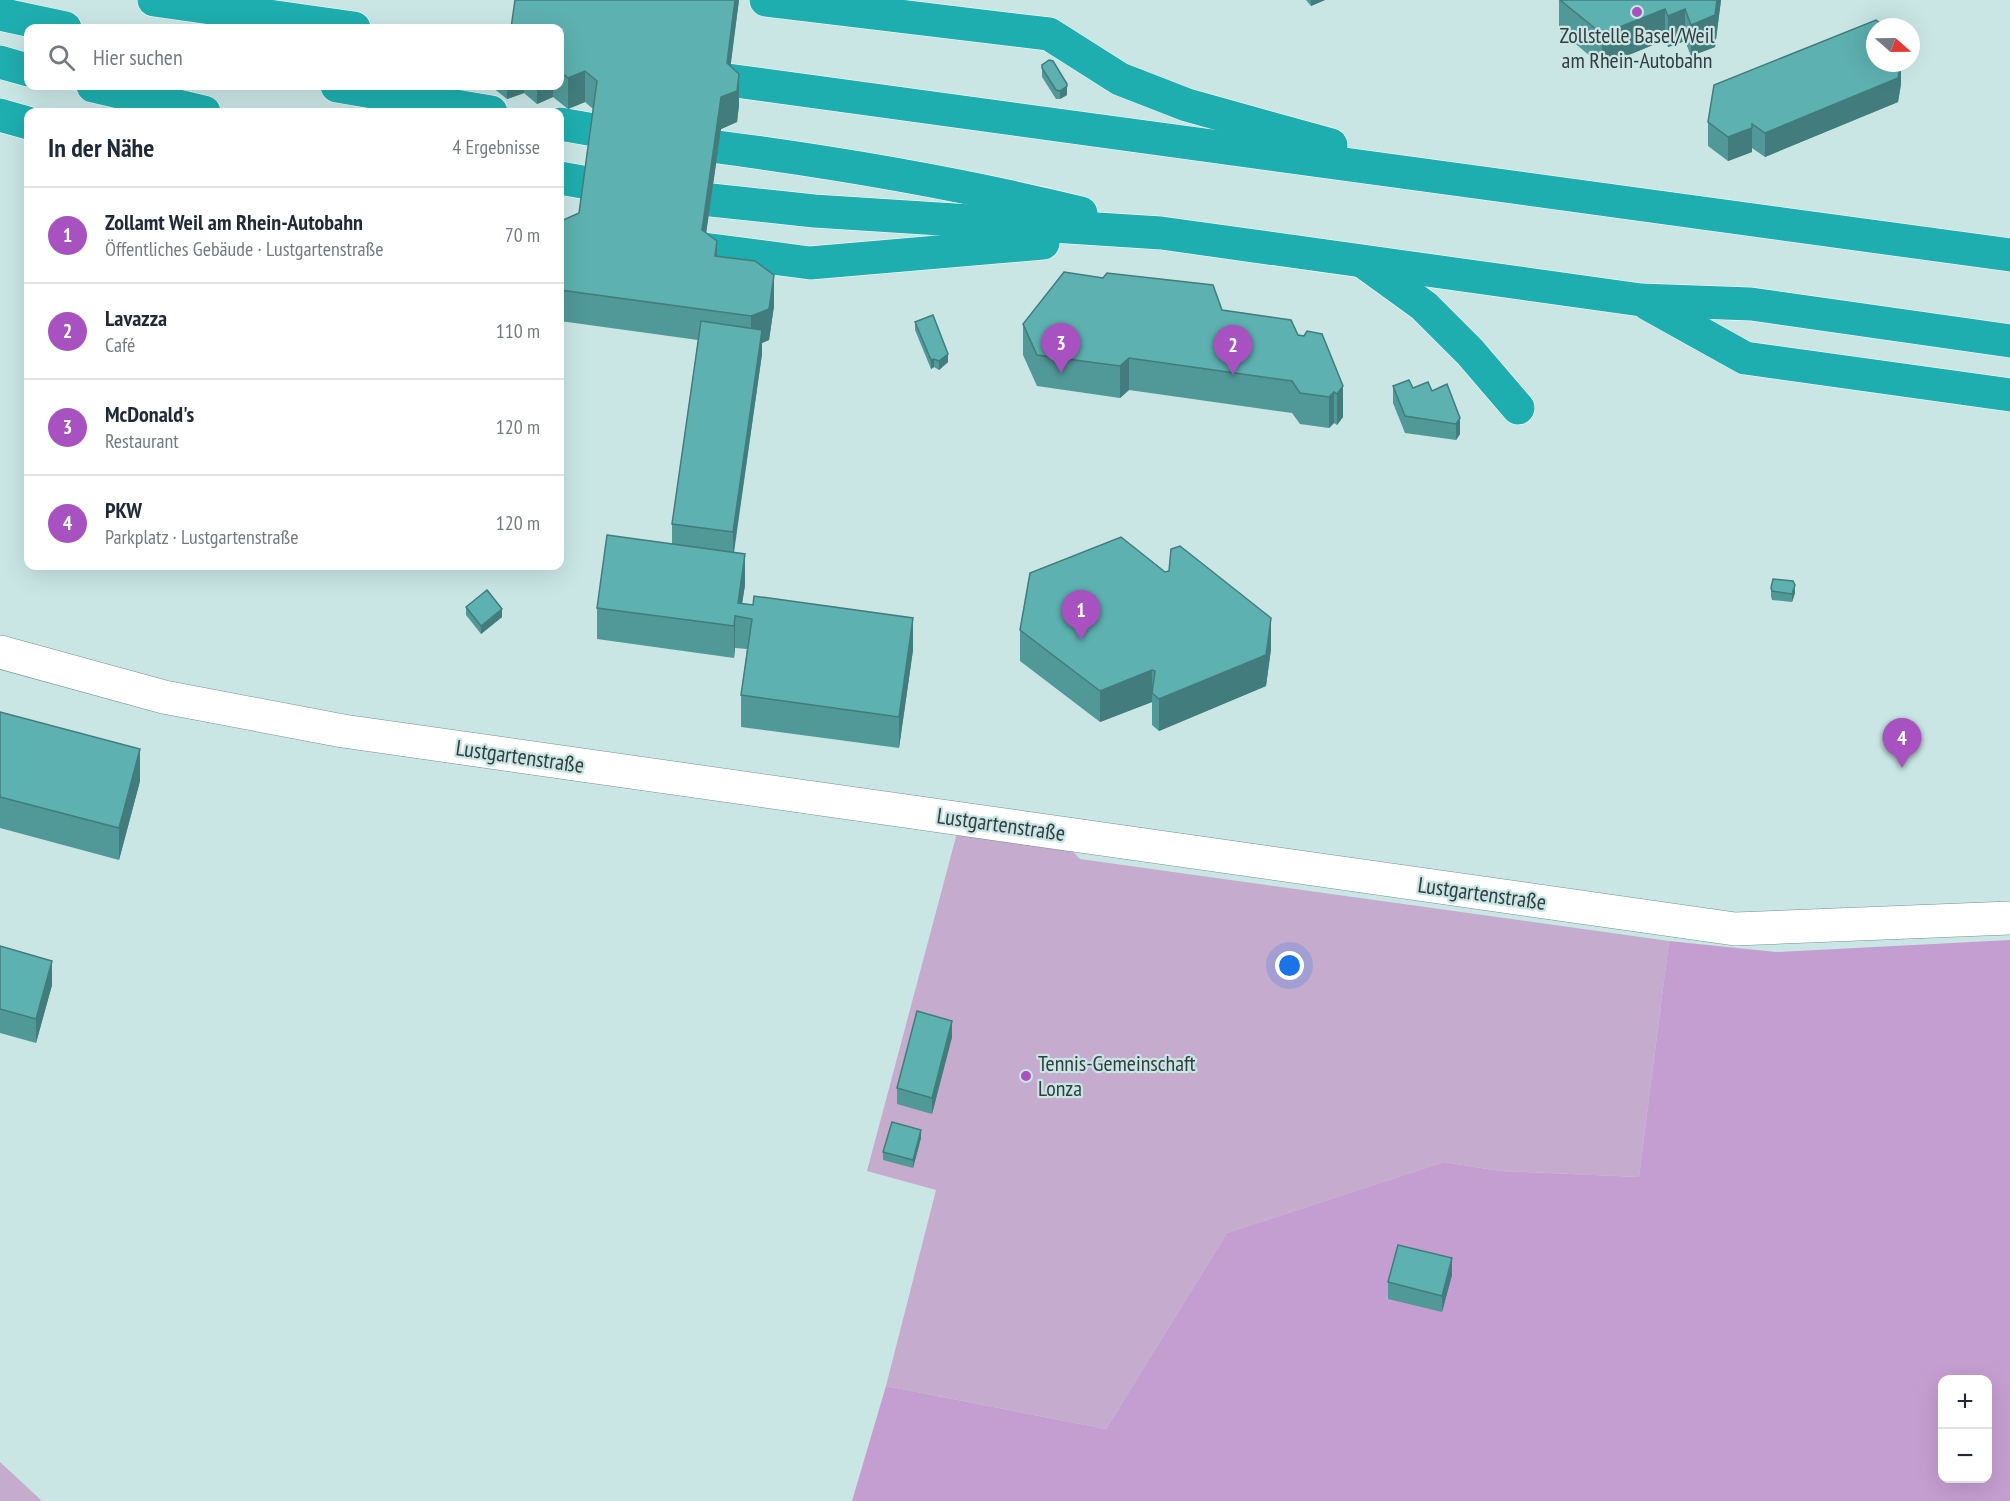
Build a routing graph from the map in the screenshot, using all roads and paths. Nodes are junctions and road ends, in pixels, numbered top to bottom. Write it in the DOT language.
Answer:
graph roads {
  1 [pos="154,0"];
  2 [pos="766,0"];
  3 [pos="0,14"];
  4 [pos="46,24"];
  5 [pos="325,24"];
  6 [pos="0,62"];
  7 [pos="24,68"];
  8 [pos="728,80"];
  9 [pos="110,90"];
  10 [pos="361,90"];
  11 [pos="187,108"];
  12 [pos="467,108"];
  13 [pos="0,115"];
  14 [pos="24,122"];
  15 [pos="564,125"];
  16 [pos="594,130"];
  17 [pos="718,147"];
  18 [pos="1424,175"];
  19 [pos="711,200"];
  20 [pos="1161,233"];
  21 [pos="704,249"];
  22 [pos="2010,255"];
  23 [pos="1362,261"];
  24 [pos="1641,300"];
  25 [pos="2010,341"];
  26 [pos="2010,395"];
  27 [pos="1518,408"];
  28 [pos="0,652"];
  29 [pos="2010,918"];
  1 -- 5 [label="highway"];
  2 -- 18 [label="highway"];
  3 -- 4 [label="highway"];
  6 -- 7 [label="highway"];
  8 -- 18 [label="highway"];
  9 -- 11 [label="highway"];
  10 -- 12 [label="highway"];
  13 -- 14 [label="highway"];
  15 -- 16 [label="highway"];
  17 -- 20 [label="highway"];
  18 -- 22 [label="highway"];
  19 -- 20 [label="highway"];
  20 -- 21 [label="highway"];
  20 -- 23 [label="highway"];
  23 -- 24 [label="highway"];
  23 -- 27 [label="highway"];
  24 -- 25 [label="highway"];
  24 -- 26 [label="highway"];
  28 -- 29 [label="street, Lustgartenstraße"];
}
